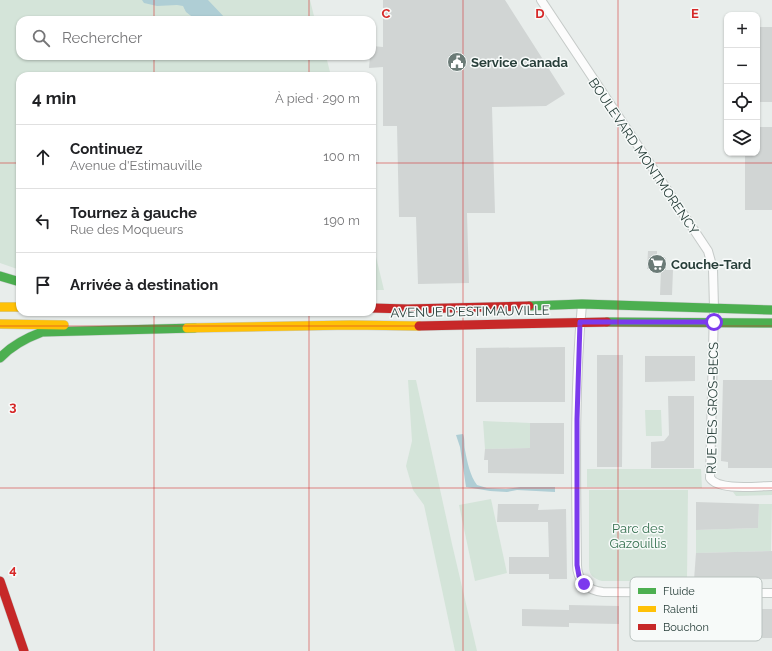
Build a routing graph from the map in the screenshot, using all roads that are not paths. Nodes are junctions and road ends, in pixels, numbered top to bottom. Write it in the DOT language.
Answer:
graph roads {
  1 [pos="541,0"];
  2 [pos="0,276"];
  3 [pos="16,281"];
  4 [pos="582,304"];
  5 [pos="0,307"];
  6 [pos="16,307"];
  7 [pos="376,308"];
  8 [pos="714,308"];
  9 [pos="772,310"];
  10 [pos="580,322"];
  11 [pos="714,322"];
  12 [pos="772,323"];
  13 [pos="0,324"];
  14 [pos="194,328"];
  15 [pos="0,358"];
  16 [pos="772,486"];
  17 [pos="0,581"];
  18 [pos="630,592"];
  19 [pos="762,593"];
  20 [pos="772,593"];
  21 [pos="24,651"];
  1 -- 8 [label="street, BOULEVARD MONTMORENCY"];
  2 -- 3 [label="main road"];
  4 -- 7 [label="main road, AVENUE D'ESTIMAUVILLE"];
  4 -- 8 [label="main road, AVENUE D'ESTIMAUVILLE"];
  4 -- 10 [label="street"];
  5 -- 6 [label="main road"];
  8 -- 9 [label="main road, AVENUE D'ESTIMAUVILLE"];
  8 -- 11 [label="street, BOULEVARD MONTMORENCY"];
  10 -- 11 [label="main road, AVENUE D'ESTIMAUVILLE"];
  10 -- 14 [label="main road, AVENUE D'ESTIMAUVILLE"];
  10 -- 18 [label="street"];
  11 -- 12 [label="main road, AVENUE D'ESTIMAUVILLE"];
  11 -- 16 [label="street, RUE DES GROS-BECS"];
  13 -- 14 [label="main road, AVENUE D'ESTIMAUVILLE"];
  14 -- 15 [label="main road"];
  17 -- 21 [label="main road"];
  19 -- 20 [label="street"];
}
